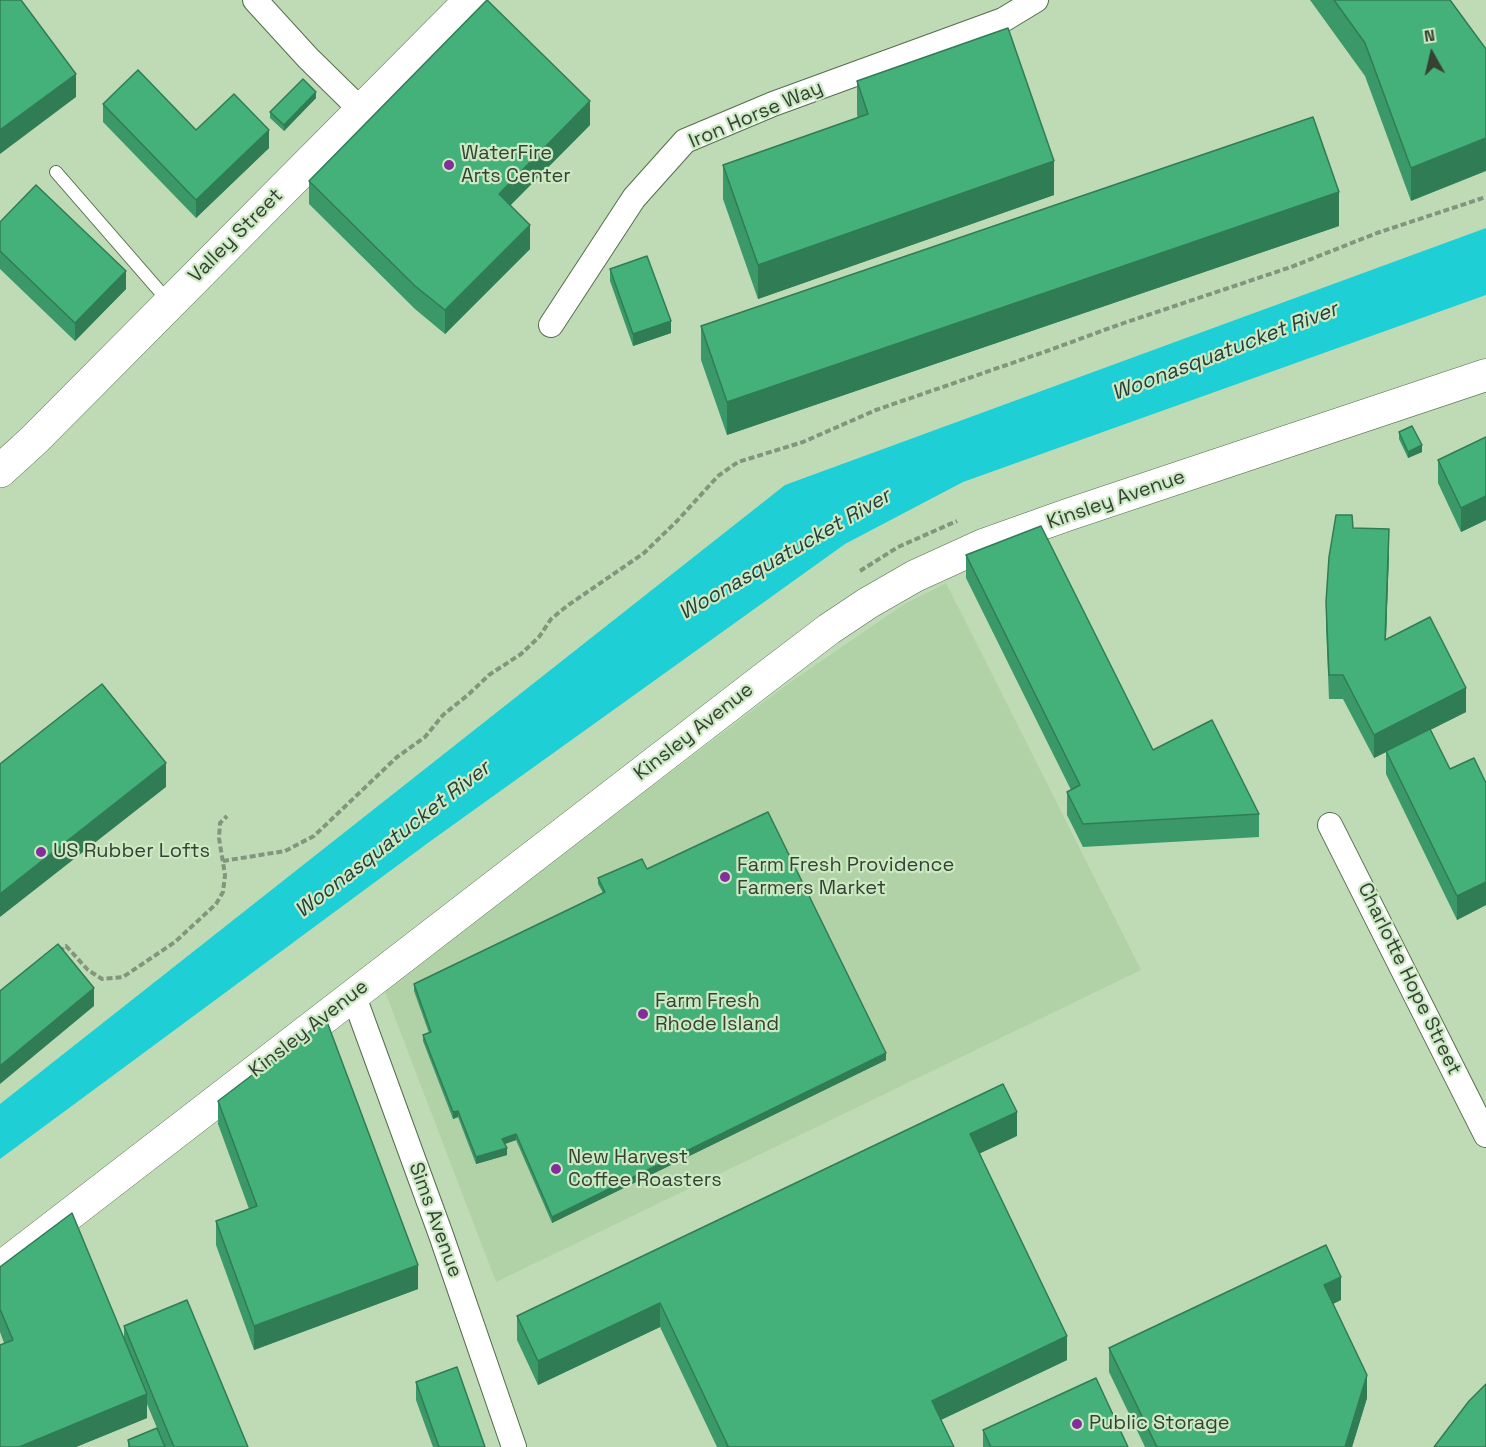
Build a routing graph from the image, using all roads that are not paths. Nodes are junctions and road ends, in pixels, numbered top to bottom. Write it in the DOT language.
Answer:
graph roads {
  1 [pos="255,0"];
  2 [pos="471,0"];
  3 [pos="1036,0"];
  4 [pos="362,111"];
  5 [pos="56,172"];
  6 [pos="170,303"];
  7 [pos="551,325"];
  8 [pos="1486,375"];
  9 [pos="0,471"];
  10 [pos="1330,825"];
  11 [pos="353,994"];
  12 [pos="1486,1135"];
  13 [pos="0,1268"];
  14 [pos="514,1447"];
  1 -- 4 [label="street"];
  2 -- 4 [label="main road, Valley Street"];
  3 -- 7 [label="street, Iron Horse Way"];
  4 -- 6 [label="main road, Valley Street"];
  5 -- 6 [label="lane"];
  6 -- 9 [label="main road, Valley Street"];
  8 -- 11 [label="street, Kinsley Avenue"];
  10 -- 12 [label="street, Charlotte Hope Street"];
  11 -- 13 [label="street, Kinsley Avenue"];
  11 -- 14 [label="street, Sims Avenue"];
}
